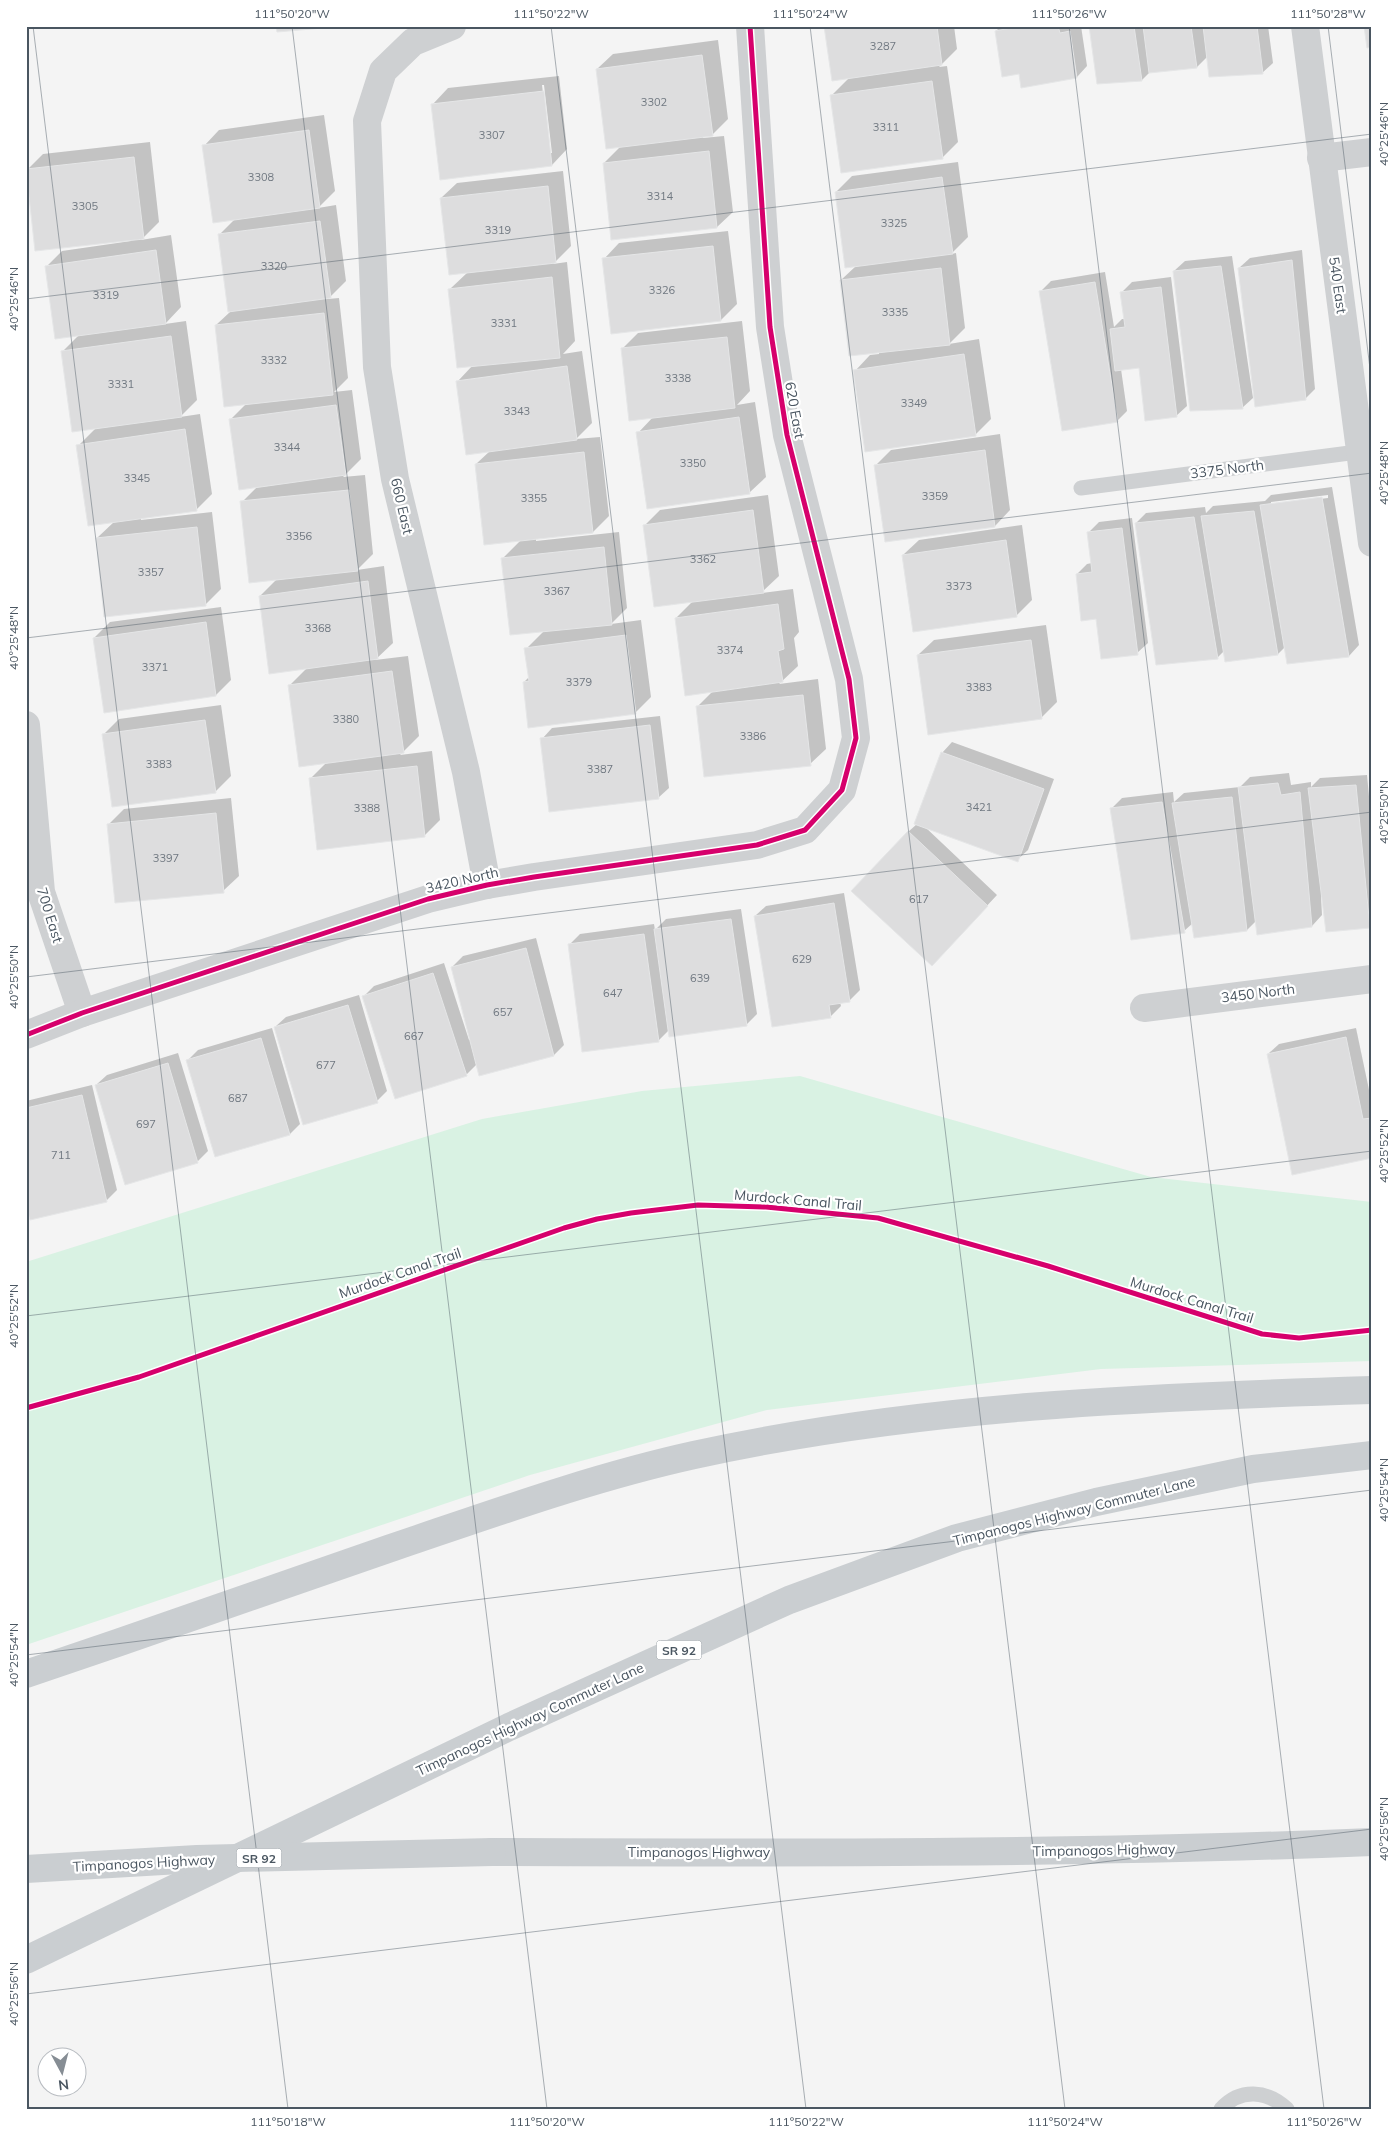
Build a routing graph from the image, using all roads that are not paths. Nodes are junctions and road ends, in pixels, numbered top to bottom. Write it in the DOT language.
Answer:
graph roads {
  1 [pos="452,26"];
  2 [pos="750,26"];
  3 [pos="1305,26"];
  4 [pos="1372,152"];
  5 [pos="1321,158"];
  6 [pos="1366,451"];
  7 [pos="1081,488"];
  8 [pos="1372,543"];
  9 [pos="26,725"];
  10 [pos="842,790"];
  11 [pos="487,885"];
  12 [pos="1372,979"];
  13 [pos="1144,1008"];
  14 [pos="82,1013"];
  15 [pos="26,1035"];
  16 [pos="1372,1390"];
  17 [pos="1372,1455"];
  18 [pos="26,1674"];
  19 [pos="1372,1842"];
  20 [pos="26,1869"];
  21 [pos="26,1960"];
  22 [pos="1221,2109"];
  23 [pos="1287,2109"];
  1 -- 11 [label="street, 660 East"];
  2 -- 10 [label="street, 620 East"];
  3 -- 5 [label="street, 540 East"];
  4 -- 5 [label="street"];
  5 -- 6 [label="street, 540 East"];
  6 -- 7 [label="lane, 3375 North"];
  6 -- 8 [label="street, 540 East"];
  9 -- 14 [label="street, 700 East"];
  10 -- 11 [label="street, 3420 North"];
  11 -- 14 [label="street, 3420 North"];
  12 -- 13 [label="street, 3450 North"];
  14 -- 15 [label="street, 3420 North"];
  16 -- 18 [label="main road"];
  17 -- 21 [label="main road, Timpanogos Highway Commuter Lane / SR 92"];
  19 -- 20 [label="main road, Timpanogos Highway / SR 92, bridge"];
  22 -- 23 [label="lane"];
}
